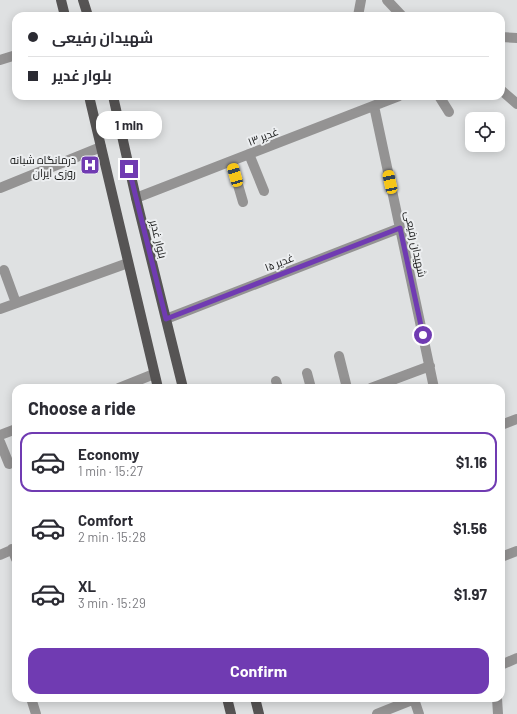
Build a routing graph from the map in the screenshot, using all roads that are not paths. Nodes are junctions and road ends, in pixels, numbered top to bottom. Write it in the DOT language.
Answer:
graph roads {
  1 [pos="61,0"];
  2 [pos="83,0"];
  3 [pos="361,0"];
  4 [pos="387,0"];
  5 [pos="64,12"];
  6 [pos="87,12"];
  7 [pos="359,12"];
  8 [pos="398,12"];
  9 [pos="505,37"];
  10 [pos="517,38"];
  11 [pos="12,58"];
  12 [pos="0,60"];
  13 [pos="505,94"];
  14 [pos="90,100"];
  15 [pos="114,100"];
  16 [pos="389,100"];
  17 [pos="442,100"];
  18 [pos="517,104"];
  19 [pos="374,106"];
  20 [pos="449,112"];
  21 [pos="101,147"];
  22 [pos="249,154"];
  23 [pos="231,161"];
  24 [pos="0,188"];
  25 [pos="264,191"];
  26 [pos="136,198"];
  27 [pos="243,202"];
  28 [pos="400,228"];
  29 [pos="128,263"];
  30 [pos="4,270"];
  31 [pos="16,303"];
  32 [pos="0,309"];
  33 [pos="166,319"];
  34 [pos="339,356"];
  35 [pos="430,366"];
  36 [pos="307,373"];
  37 [pos="154,374"];
  38 [pos="128,384"];
  39 [pos="157,384"];
  40 [pos="182,384"];
  41 [pos="310,384"];
  42 [pos="346,384"];
  43 [pos="382,384"];
  44 [pos="433,384"];
  45 [pos="517,419"];
  46 [pos="505,424"];
  47 [pos="12,430"];
  48 [pos="0,435"];
  49 [pos="0,442"];
  50 [pos="9,464"];
  51 [pos="517,551"];
  52 [pos="12,552"];
  53 [pos="0,554"];
  54 [pos="505,556"];
  55 [pos="517,658"];
  56 [pos="505,663"];
  57 [pos="32,702"];
  58 [pos="228,702"];
  59 [pos="256,702"];
  60 [pos="411,702"];
  61 [pos="417,702"];
  62 [pos="497,702"];
  63 [pos="396,710"];
  64 [pos="36,714"];
  65 [pos="231,714"];
  66 [pos="259,714"];
  67 [pos="377,714"];
  68 [pos="419,714"];
  69 [pos="498,714"];
  1 -- 5 [label="main road"];
  2 -- 6 [label="main road"];
  3 -- 7 [label="street"];
  4 -- 8 [label="street"];
  9 -- 10 [label="street"];
  11 -- 12 [label="street"];
  13 -- 18 [label="street"];
  14 -- 21 [label="main road"];
  15 -- 26 [label="main road, بلوار غدیر"];
  16 -- 19 [label="street, ۱۳ غدیر"];
  17 -- 20 [label="street"];
  19 -- 22 [label="street, ۱۳ غدیر"];
  19 -- 28 [label="street, شهیدان رفیعی"];
  21 -- 24 [label="street"];
  21 -- 29 [label="main road"];
  22 -- 23 [label="street, ۱۳ غدیر"];
  22 -- 25 [label="street"];
  23 -- 26 [label="street, ۱۳ غدیر"];
  23 -- 27 [label="street"];
  26 -- 33 [label="main road, بلوار غدیر"];
  28 -- 33 [label="street, ۱۵ غدیر"];
  28 -- 35 [label="street, شهیدان رفیعی"];
  29 -- 31 [label="street"];
  29 -- 37 [label="main road"];
  30 -- 31 [label="street"];
  31 -- 32 [label="street"];
  33 -- 40 [label="main road, بلوار غدیر"];
  34 -- 42 [label="street"];
  35 -- 43 [label="street"];
  35 -- 44 [label="street, شهیدان رفیعی"];
  36 -- 41 [label="street"];
  37 -- 38 [label="street"];
  37 -- 39 [label="main road"];
  45 -- 46 [label="street"];
  47 -- 48 [label="street"];
  49 -- 50 [label="street"];
  51 -- 54 [label="street"];
  52 -- 53 [label="street"];
  55 -- 56 [label="street"];
  57 -- 64 [label="street"];
  58 -- 65 [label="main road"];
  59 -- 66 [label="main road"];
  60 -- 63 [label="street"];
  61 -- 68 [label="street"];
  62 -- 69 [label="street"];
  63 -- 67 [label="street"];
}
